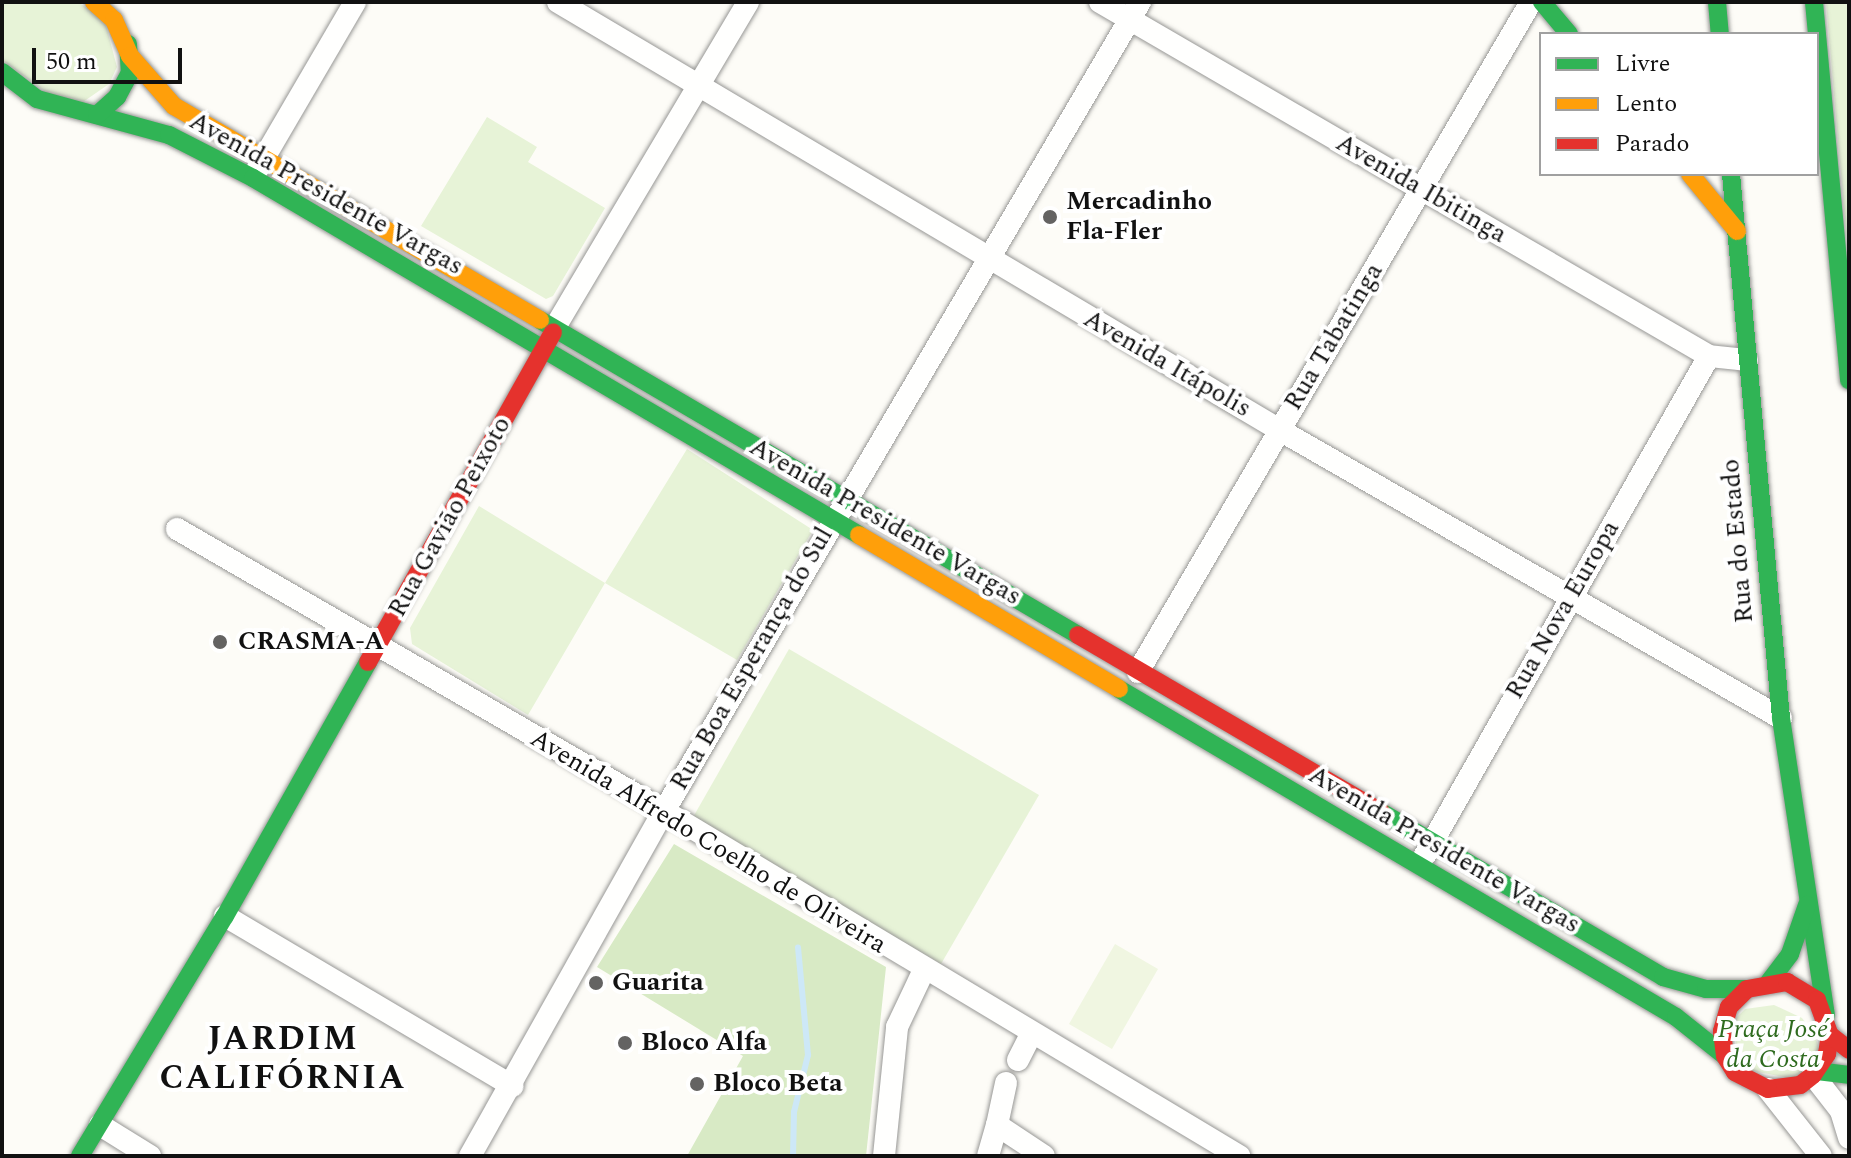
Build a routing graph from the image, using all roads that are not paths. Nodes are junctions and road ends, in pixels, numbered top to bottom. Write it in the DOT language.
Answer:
graph roads {
  1 [pos="94,2"];
  2 [pos="124,2"];
  3 [pos="355,2"];
  4 [pos="558,2"];
  5 [pos="748,2"];
  6 [pos="1100,2"];
  7 [pos="1531,2"];
  8 [pos="1542,2"];
  9 [pos="1717,2"];
  10 [pos="1814,2"];
  11 [pos="1134,10"];
  12 [pos="1567,32"];
  13 [pos="1720,32"];
  14 [pos="1817,32"];
  15 [pos="130,56"];
  16 [pos="1819,56"];
  17 [pos="2,72"];
  18 [pos="698,84"];
  19 [pos="97,115"];
  20 [pos="264,158"];
  21 [pos="1692,176"];
  22 [pos="1731,176"];
  23 [pos="253,178"];
  24 [pos="1422,190"];
  25 [pos="1737,231"];
  26 [pos="987,258"];
  27 [pos="554,329"];
  28 [pos="542,350"];
  29 [pos="1709,356"];
  30 [pos="1747,360"];
  31 [pos="1849,380"];
  32 [pos="1278,429"];
  33 [pos="845,500"];
  34 [pos="832,523"];
  35 [pos="177,529"];
  36 [pos="1569,597"];
  37 [pos="378,649"];
  38 [pos="1138,672"];
  39 [pos="1781,718"];
  40 [pos="664,811"];
  41 [pos="1430,845"];
  42 [pos="1419,865"];
  43 [pos="1808,903"];
  44 [pos="225,916"];
  45 [pos="924,970"];
  46 [pos="1769,982"];
  47 [pos="1747,989"];
  48 [pos="1826,1015"];
  49 [pos="1032,1033"];
  50 [pos="1830,1035"];
  51 [pos="1849,1050"];
  52 [pos="1725,1056"];
  53 [pos="1018,1060"];
  54 [pos="1815,1073"];
  55 [pos="1849,1075"];
  56 [pos="1006,1083"];
  57 [pos="512,1086"];
  58 [pos="1768,1089"];
  59 [pos="100,1125"];
  60 [pos="997,1125"];
  61 [pos="1849,1138"];
  62 [pos="80,1156"];
  63 [pos="150,1156"];
  64 [pos="470,1156"];
  65 [pos="884,1156"];
  66 [pos="988,1156"];
  67 [pos="1044,1156"];
  68 [pos="1239,1156"];
  69 [pos="1821,1156"];
  1 -- 15 [label="main road, Avenida Presidente Vargas"];
  2 -- 15 [label="main road"];
  3 -- 20 [label="street"];
  4 -- 18 [label="street, Avenida Itápolis"];
  5 -- 18 [label="street, Rua Gavião Peixoto"];
  6 -- 11 [label="street, Avenida Ibitinga"];
  7 -- 24 [label="street, Rua Tabatinga"];
  8 -- 12 [label="main road"];
  9 -- 13 [label="main road"];
  10 -- 14 [label="main road"];
  11 -- 24 [label="street, Avenida Ibitinga"];
  11 -- 26 [label="street, Rua Boa Esperança do Sul"];
  15 -- 19 [label="main road"];
  15 -- 20 [label="main road, Avenida Presidente Vargas"];
  16 -- 31 [label="main road"];
  17 -- 19 [label="main road, Avenida Presidente Vargas"];
  18 -- 26 [label="street, Avenida Itápolis"];
  18 -- 27 [label="street, Rua Gavião Peixoto"];
  19 -- 23 [label="main road, Avenida Presidente Vargas"];
  20 -- 23 [label="street"];
  20 -- 27 [label="main road, Avenida Presidente Vargas"];
  21 -- 25 [label="main road"];
  22 -- 25 [label="main road, Rua do Estado"];
  23 -- 28 [label="main road, Avenida Presidente Vargas"];
  24 -- 29 [label="street, Avenida Ibitinga"];
  24 -- 32 [label="street, Rua Tabatinga"];
  25 -- 30 [label="main road, Rua do Estado"];
  26 -- 32 [label="street, Avenida Itápolis"];
  26 -- 33 [label="street, Rua Boa Esperança do Sul"];
  27 -- 28 [label="main road, Rua Gavião Peixoto"];
  27 -- 33 [label="main road, Avenida Presidente Vargas"];
  28 -- 34 [label="main road, Avenida Presidente Vargas"];
  28 -- 37 [label="main road, Rua Gavião Peixoto"];
  29 -- 30 [label="street, Avenida Ibitinga"];
  29 -- 36 [label="street, Rua Nova Europa"];
  30 -- 39 [label="main road, Rua do Estado"];
  32 -- 36 [label="street, Avenida Itápolis"];
  32 -- 38 [label="street, Rua Tabatinga"];
  33 -- 34 [label="street, Rua Boa Esperança do Sul"];
  33 -- 38 [label="main road, Avenida Presidente Vargas"];
  34 -- 40 [label="street, Rua Boa Esperança do Sul"];
  34 -- 42 [label="main road, Avenida Presidente Vargas"];
  35 -- 37 [label="street, Avenida Alfredo Coelho de Oliveira"];
  36 -- 39 [label="street, Avenida Itápolis"];
  36 -- 41 [label="street, Rua Nova Europa"];
  37 -- 40 [label="street, Avenida Alfredo Coelho de Oliveira"];
  37 -- 44 [label="main road, Rua Gavião Peixoto"];
  38 -- 41 [label="main road, Avenida Presidente Vargas"];
  39 -- 43 [label="main road, Rua do Estado"];
  40 -- 45 [label="street, Avenida Alfredo Coelho de Oliveira"];
  40 -- 57 [label="street, Rua Boa Esperança do Sul"];
  41 -- 42 [label="street, Rua Nova Europa"];
  41 -- 47 [label="main road, Avenida Presidente Vargas"];
  42 -- 52 [label="main road, Avenida Presidente Vargas"];
  43 -- 46 [label="main road, Rua do Estado"];
  43 -- 48 [label="main road, Rua do Estado"];
  44 -- 57 [label="street"];
  44 -- 59 [label="main road, Rua Gavião Peixoto"];
  45 -- 49 [label="street, Avenida Alfredo Coelho de Oliveira"];
  45 -- 65 [label="street"];
  46 -- 47 [label="main road"];
  46 -- 48 [label="main road"];
  47 -- 52 [label="main road"];
  48 -- 50 [label="main road"];
  49 -- 53 [label="street"];
  49 -- 68 [label="street, Avenida Alfredo Coelho de Oliveira"];
  50 -- 51 [label="main road"];
  50 -- 54 [label="main road"];
  52 -- 58 [label="main road"];
  54 -- 55 [label="main road"];
  54 -- 58 [label="main road"];
  54 -- 61 [label="street"];
  56 -- 60 [label="street"];
  57 -- 64 [label="street, Rua Boa Esperança do Sul"];
  58 -- 69 [label="street"];
  59 -- 62 [label="main road, Rua Gavião Peixoto"];
  59 -- 63 [label="street"];
  60 -- 66 [label="street"];
  60 -- 67 [label="street"];
}
